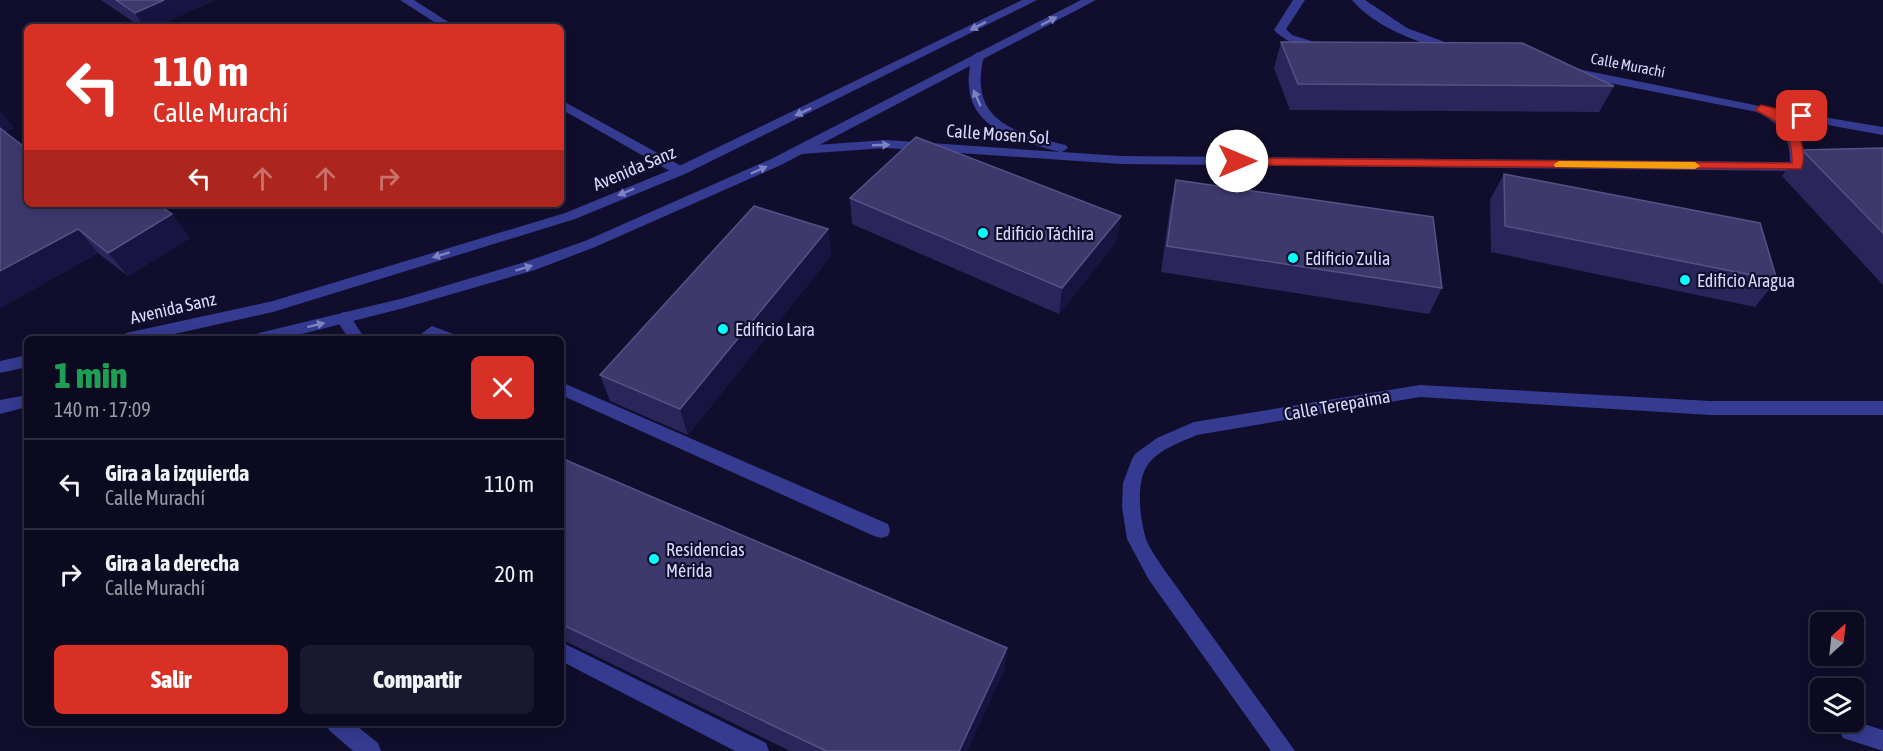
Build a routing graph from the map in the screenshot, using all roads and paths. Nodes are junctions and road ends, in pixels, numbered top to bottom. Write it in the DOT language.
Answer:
graph roads {
  1 [pos="406,0"];
  2 [pos="1031,0"];
  3 [pos="1090,0"];
  4 [pos="1299,0"];
  5 [pos="1359,0"];
  6 [pos="445,24"];
  7 [pos="1325,50"];
  8 [pos="1465,50"];
  9 [pos="978,56"];
  10 [pos="1560,69"];
  11 [pos="564,106"];
  12 [pos="1761,109"];
  13 [pos="1883,131"];
  14 [pos="801,150"];
  15 [pos="1121,160"];
  16 [pos="1829,166"];
  17 [pos="1797,167"];
  18 [pos="680,171"];
  19 [pos="343,318"];
  20 [pos="139,336"];
  21 [pos="271,336"];
  22 [pos="355,336"];
  23 [pos="426,336"];
  24 [pos="442,336"];
  25 [pos="24,362"];
  26 [pos="0,368"];
  27 [pos="564,389"];
  28 [pos="24,402"];
  29 [pos="0,407"];
  30 [pos="1883,408"];
  31 [pos="880,530"];
  32 [pos="564,653"];
  33 [pos="341,726"];
  34 [pos="1854,732"];
  35 [pos="1883,741"];
  36 [pos="370,751"];
  37 [pos="758,751"];
  38 [pos="1284,751"];
  1 -- 6 [label="street"];
  2 -- 18 [label="street, Avenida Sanz, one-way"];
  9 -- 3 [label="street, one-way"];
  4 -- 7 [label="street"];
  5 -- 8 [label="street"];
  9 -- 14 [label="street"];
  15 -- 9 [label="street, Calle Mosen Sol, one-way"];
  10 -- 12 [label="street, Calle Murachí"];
  11 -- 18 [label="street"];
  12 -- 13 [label="street, Calle Murachí"];
  12 -- 17 [label="street, Calle Murachí"];
  14 -- 15 [label="street, Calle Mosen Sol, one-way"];
  19 -- 14 [label="street, one-way"];
  15 -- 17 [label="street, Calle Mosen Sol"];
  16 -- 17 [label="street, Calle Mosen Sol"];
  18 -- 20 [label="street, Avenida Sanz, one-way"];
  21 -- 19 [label="street, one-way"];
  19 -- 22 [label="street"];
  23 -- 24 [label="street"];
  25 -- 26 [label="street"];
  27 -- 31 [label="street"];
  28 -- 29 [label="street"];
  30 -- 38 [label="street, Calle Terepaima"];
  32 -- 37 [label="street"];
  33 -- 36 [label="street"];
  34 -- 35 [label="street"];
}
